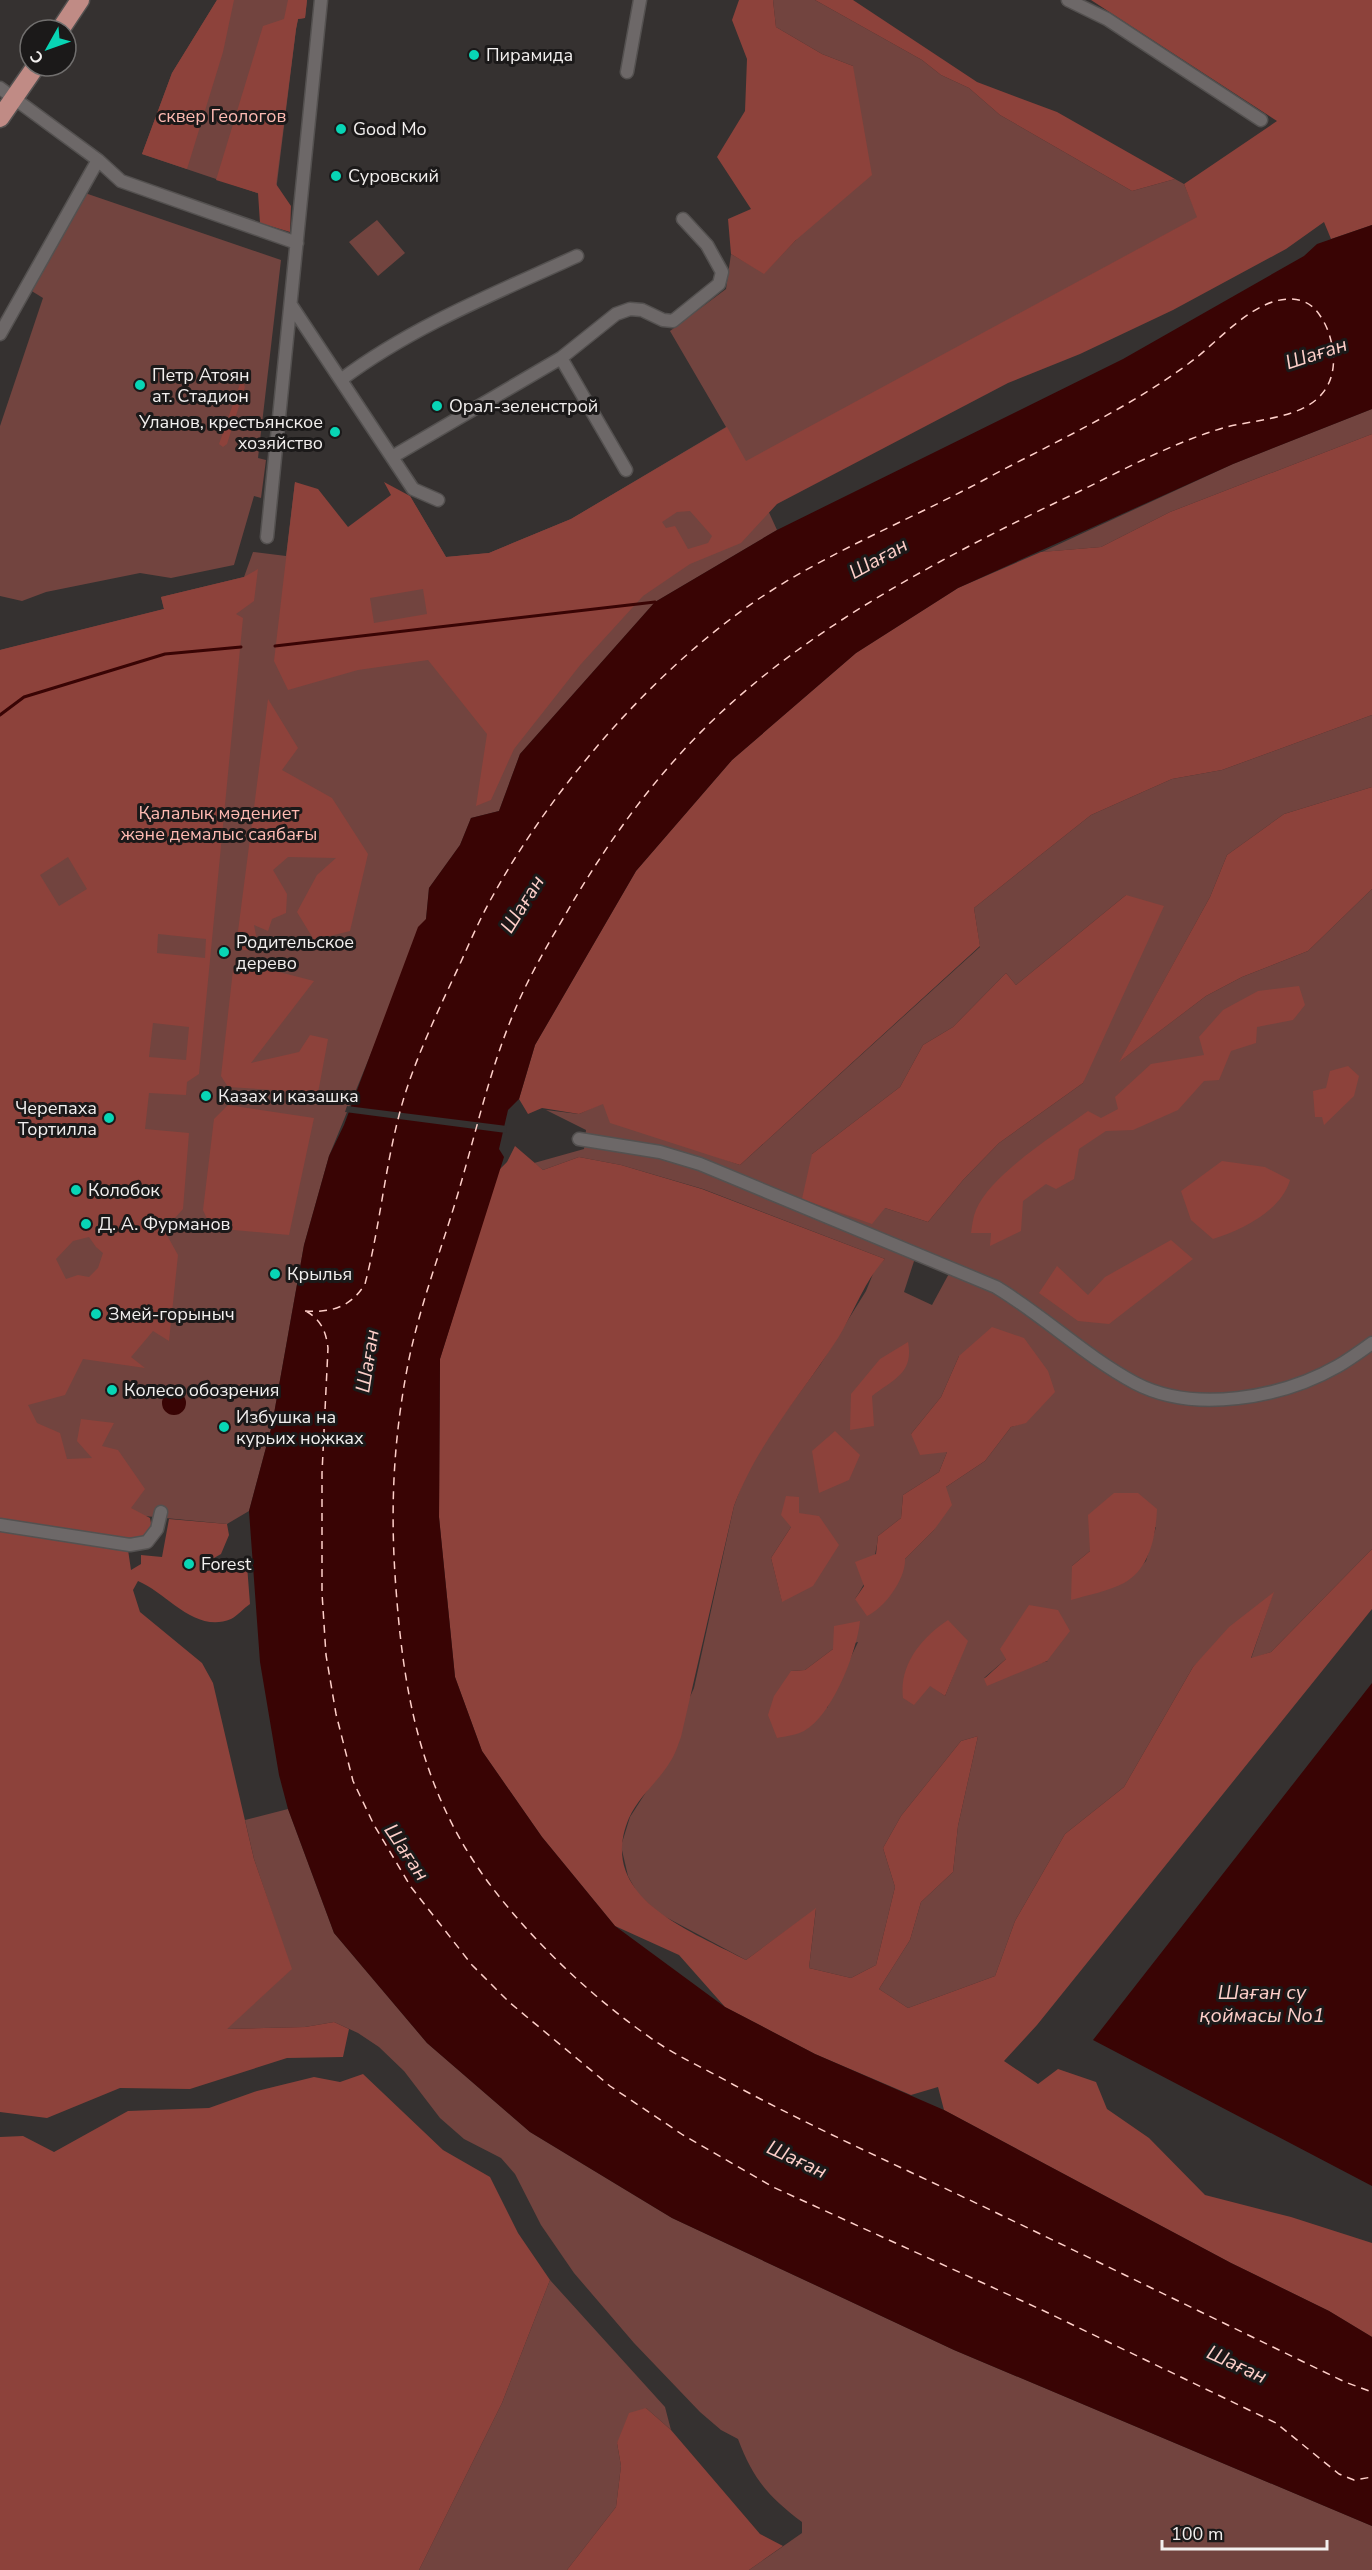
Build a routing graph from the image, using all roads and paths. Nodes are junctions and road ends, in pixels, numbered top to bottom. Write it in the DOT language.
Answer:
graph roads {
  1 [pos="66,0"];
  2 [pos="80,0"];
  3 [pos="321,0"];
  4 [pos="640,0"];
  5 [pos="1068,0"];
  6 [pos="54,18"];
  7 [pos="68,18"];
  8 [pos="627,72"];
  9 [pos="18,74"];
  10 [pos="23,78"];
  11 [pos="5,95"];
  12 [pos="0,118"];
  13 [pos="1261,120"];
  14 [pos="98,160"];
  15 [pos="683,219"];
  16 [pos="297,243"];
  17 [pos="577,256"];
  18 [pos="291,305"];
  19 [pos="0,334"];
  20 [pos="561,358"];
  21 [pos="342,379"];
  22 [pos="392,458"];
  23 [pos="626,470"];
  24 [pos="438,500"];
  25 [pos="267,537"];
  26 [pos="579,1139"];
  27 [pos="1372,1343"];
  28 [pos="161,1512"];
  29 [pos="0,1525"];
  1 -- 6 [label="main road"];
  2 -- 7 [label="main road"];
  3 -- 16 [label="street"];
  4 -- 8 [label="street"];
  5 -- 13 [label="street"];
  9 -- 11 [label="main road"];
  10 -- 11 [label="main road"];
  11 -- 12 [label="main road"];
  11 -- 14 [label="street"];
  14 -- 16 [label="street"];
  14 -- 19 [label="street"];
  15 -- 20 [label="street"];
  16 -- 18 [label="street"];
  17 -- 21 [label="street"];
  18 -- 21 [label="street"];
  18 -- 25 [label="street"];
  20 -- 22 [label="street"];
  20 -- 23 [label="street"];
  21 -- 22 [label="street"];
  22 -- 24 [label="street"];
  26 -- 27 [label="street"];
  28 -- 29 [label="street"];
}
